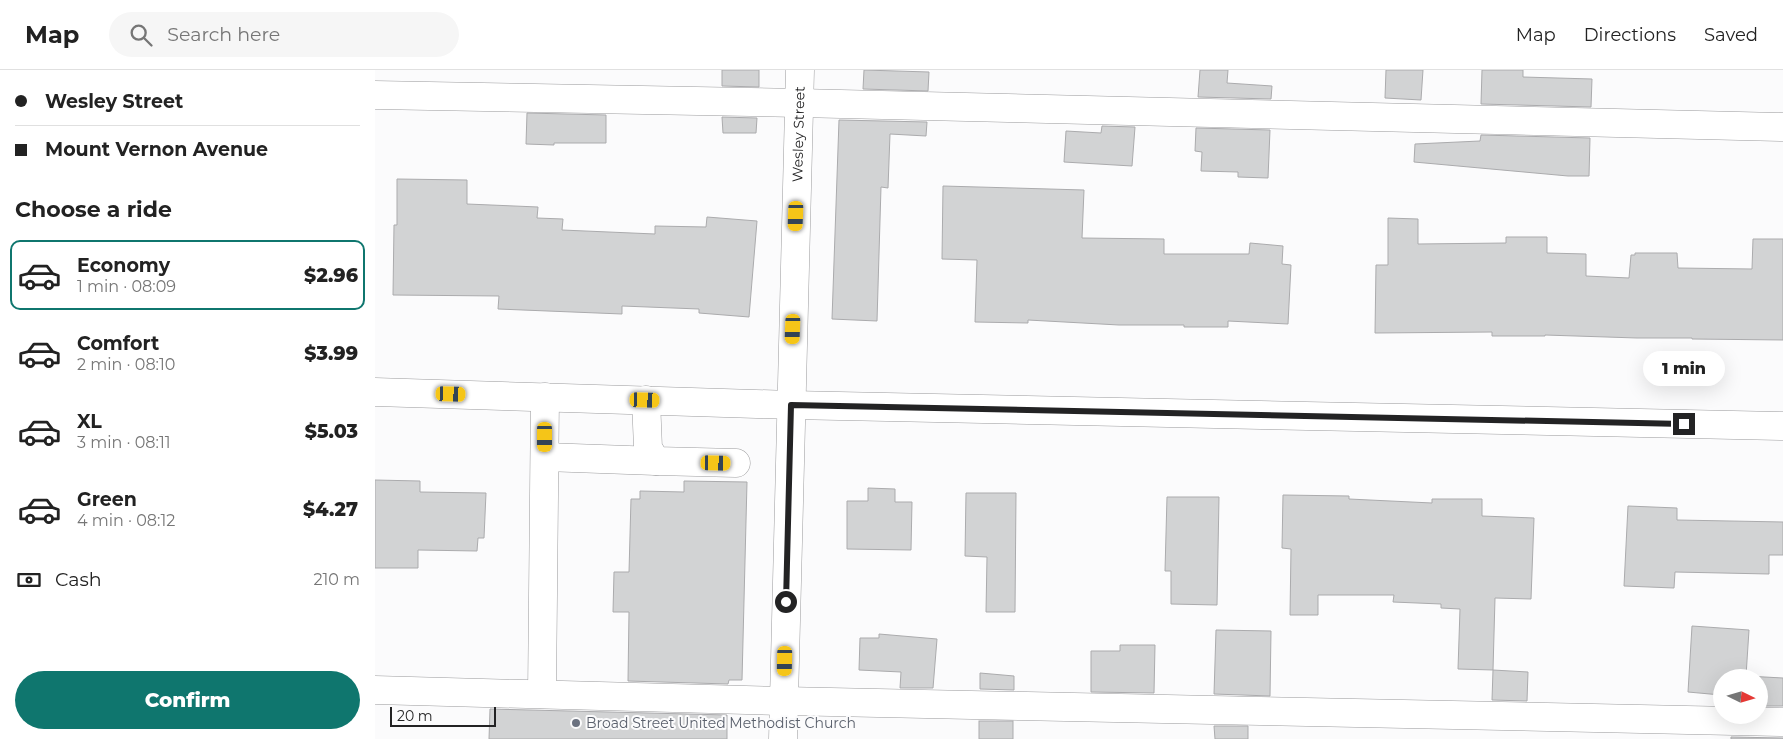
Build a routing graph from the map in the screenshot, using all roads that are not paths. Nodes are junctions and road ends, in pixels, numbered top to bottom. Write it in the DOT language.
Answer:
graph roads {
  1 [pos="800,70"];
  2 [pos="375,95"];
  3 [pos="799,103"];
  4 [pos="1783,127"];
  5 [pos="375,392"];
  6 [pos="545,397"];
  7 [pos="645,400"];
  8 [pos="791,405"];
  9 [pos="1783,426"];
  10 [pos="545,457"];
  11 [pos="656,461"];
  12 [pos="736,463"];
  13 [pos="375,690"];
  14 [pos="542,694"];
  15 [pos="784,701"];
  16 [pos="1783,722"];
  17 [pos="783,739"];
  1 -- 3 [label="street, Wesley Street"];
  2 -- 3 [label="street"];
  3 -- 4 [label="street"];
  3 -- 8 [label="street, Wesley Street"];
  5 -- 6 [label="street"];
  6 -- 7 [label="street"];
  6 -- 10 [label="street"];
  7 -- 8 [label="street"];
  7 -- 11 [label="street"];
  8 -- 9 [label="street"];
  8 -- 15 [label="street, Wesley Street"];
  10 -- 11 [label="street"];
  10 -- 14 [label="street"];
  11 -- 12 [label="street"];
  13 -- 14 [label="street"];
  14 -- 15 [label="street"];
  15 -- 16 [label="street"];
  15 -- 17 [label="street, Wesley Street"];
}
